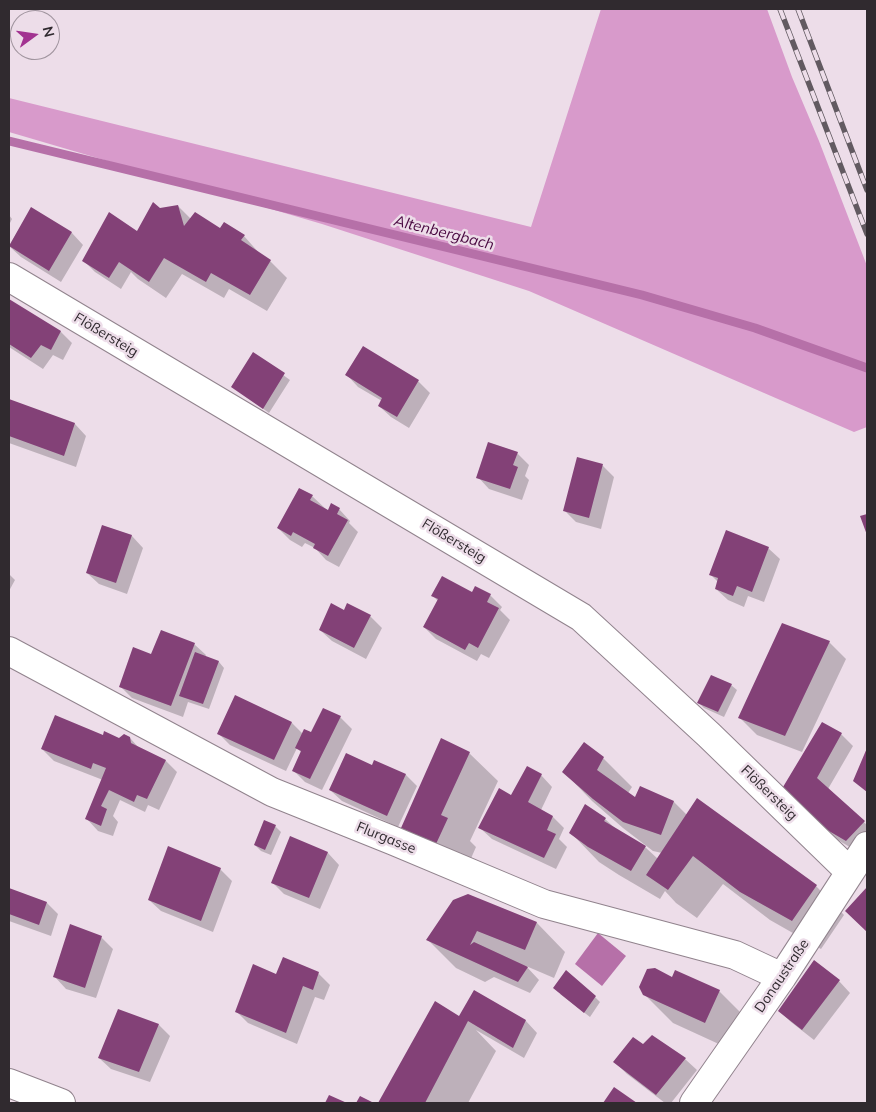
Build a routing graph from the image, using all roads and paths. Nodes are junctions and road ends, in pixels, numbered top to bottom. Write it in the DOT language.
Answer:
graph roads {
  1 [pos="9,277"];
  2 [pos="9,650"];
  3 [pos="867,846"];
  4 [pos="850,872"];
  5 [pos="782,977"];
  6 [pos="9,1083"];
  7 [pos="61,1103"];
  8 [pos="694,1103"];
  1 -- 4 [label="street, Flößersteig"];
  2 -- 5 [label="street, Flurgasse"];
  3 -- 4 [label="street, Donaustraße"];
  4 -- 5 [label="street, Donaustraße"];
  5 -- 8 [label="street, Donaustraße"];
  6 -- 7 [label="street"];
}
